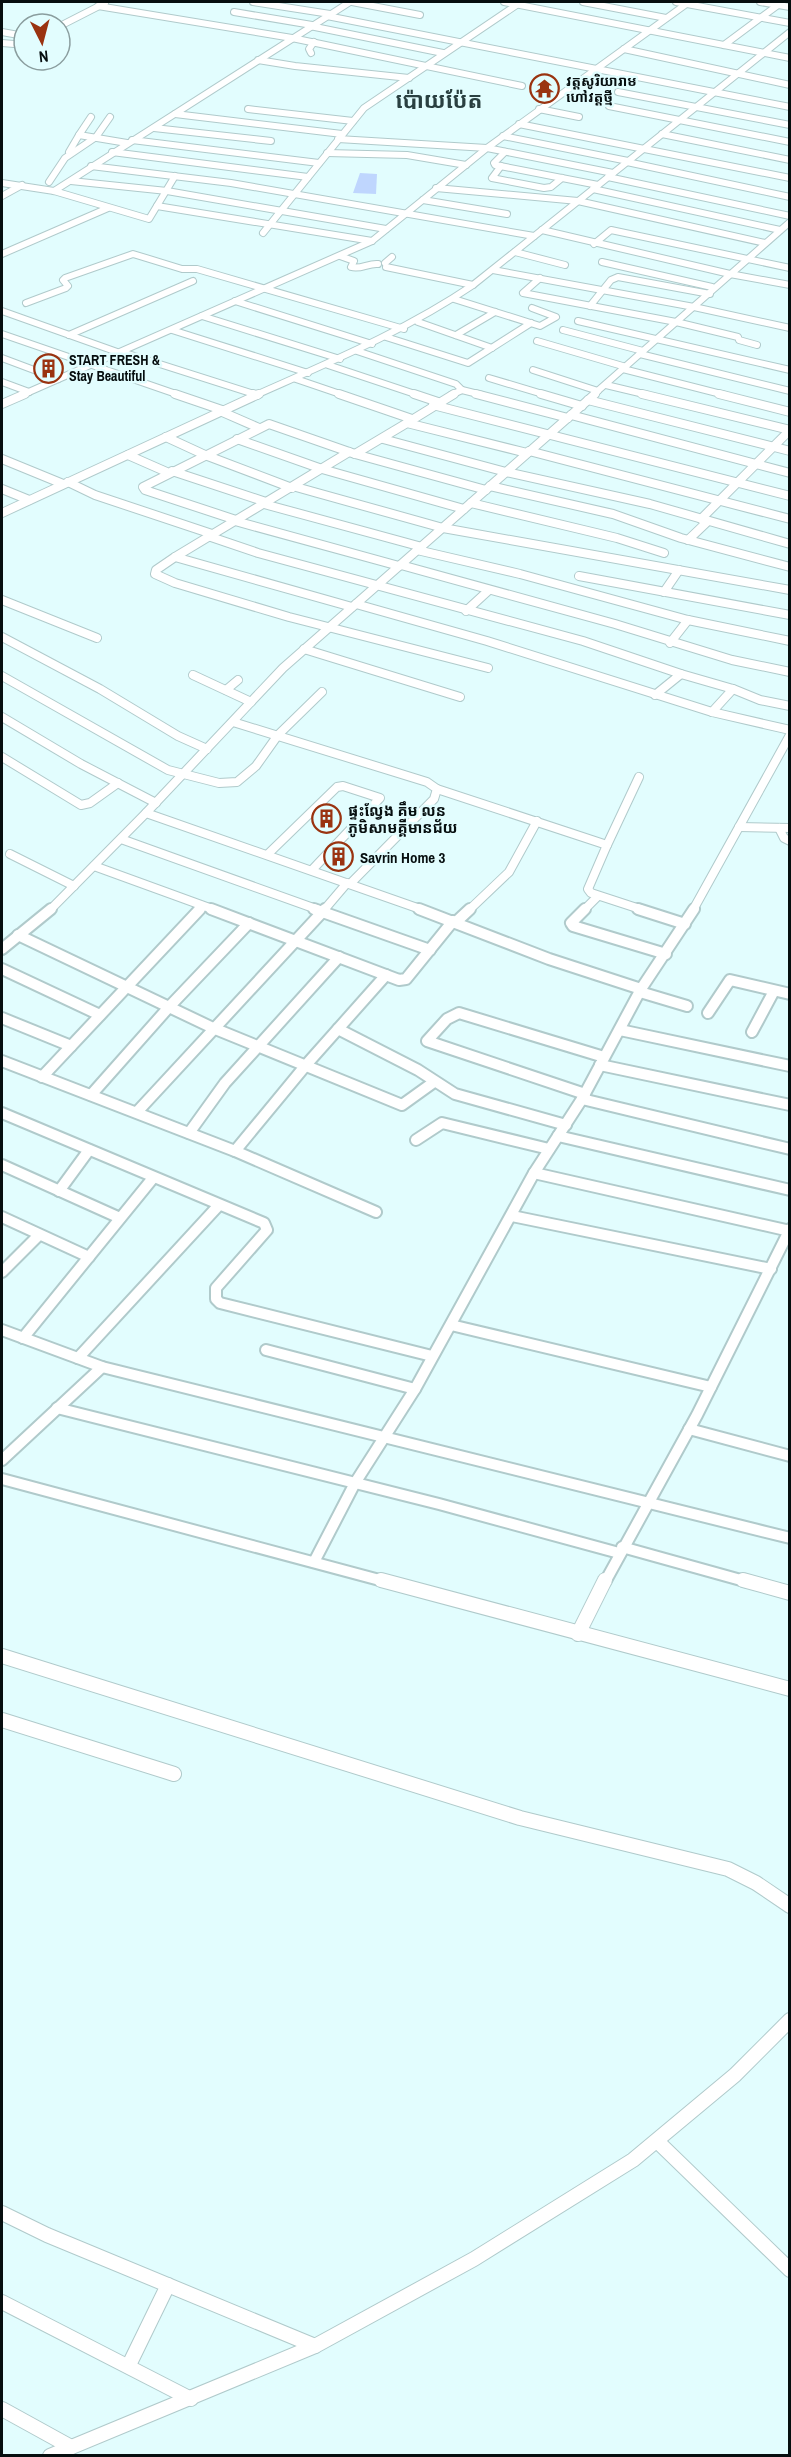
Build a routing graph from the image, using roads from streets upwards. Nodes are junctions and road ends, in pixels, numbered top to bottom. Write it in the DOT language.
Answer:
graph roads {
  1 [pos="108,2"];
  2 [pos="253,2"];
  3 [pos="351,2"];
  4 [pos="504,2"];
  5 [pos="583,2"];
  6 [pos="593,2"];
  7 [pos="676,2"];
  8 [pos="688,2"];
  9 [pos="760,2"];
  10 [pos="519,3"];
  11 [pos="779,3"];
  12 [pos="98,6"];
  13 [pos="789,7"];
  14 [pos="234,12"];
  15 [pos="328,15"];
  16 [pos="420,15"];
  17 [pos="759,17"];
  18 [pos="666,18"];
  19 [pos="72,20"];
  20 [pos="789,23"];
  21 [pos="311,26"];
  22 [pos="649,30"];
  23 [pos="789,32"];
  24 [pos="292,38"];
  25 [pos="779,40"];
  26 [pos="314,42"];
  27 [pos="461,42"];
  28 [pos="789,42"];
  29 [pos="724,45"];
  30 [pos="624,48"];
  31 [pos="311,53"];
  32 [pos="763,53"];
  33 [pos="443,54"];
  34 [pos="789,58"];
  35 [pos="258,60"];
  36 [pos="424,65"];
  37 [pos="595,69"];
  38 [pos="738,73"];
  39 [pos="409,78"];
  40 [pos="789,85"];
  41 [pos="522,86"];
  42 [pos="618,92"];
  43 [pos="714,93"];
  44 [pos="609,106"];
  45 [pos="696,106"];
  46 [pos="789,107"];
  47 [pos="248,109"];
  48 [pos="539,110"];
  49 [pos="175,114"];
  50 [pos="91,117"];
  51 [pos="110,117"];
  52 [pos="579,117"];
  53 [pos="679,120"];
  54 [pos="353,121"];
  55 [pos="519,124"];
  56 [pos="789,124"];
  57 [pos="154,128"];
  58 [pos="662,134"];
  59 [pos="79,135"];
  60 [pos="340,136"];
  61 [pos="503,136"];
  62 [pos="96,137"];
  63 [pos="129,141"];
  64 [pos="271,141"];
  65 [pos="789,142"];
  66 [pos="486,148"];
  67 [pos="645,148"];
  68 [pos="112,152"];
  69 [pos="505,152"];
  70 [pos="327,153"];
  71 [pos="65,158"];
  72 [pos="789,160"];
  73 [pos="627,162"];
  74 [pos="319,163"];
  75 [pos="466,165"];
  76 [pos="92,166"];
  77 [pos="501,166"];
  78 [pos="610,175"];
  79 [pos="175,176"];
  80 [pos="308,177"];
  81 [pos="562,178"];
  82 [pos="789,178"];
  83 [pos="71,181"];
  84 [pos="49,182"];
  85 [pos="2,183"];
  86 [pos="22,185"];
  87 [pos="596,187"];
  88 [pos="436,188"];
  89 [pos="54,191"];
  90 [pos="167,191"];
  91 [pos="294,194"];
  92 [pos="2,196"];
  93 [pos="789,197"];
  94 [pos="423,200"];
  95 [pos="578,201"];
  96 [pos="157,206"];
  97 [pos="108,208"];
  98 [pos="281,210"];
  99 [pos="406,213"];
  100 [pos="507,214"];
  101 [pos="789,216"];
  102 [pos="789,222"];
  103 [pos="618,223"];
  104 [pos="268,224"];
  105 [pos="386,229"];
  106 [pos="542,230"];
  107 [pos="611,230"];
  108 [pos="780,230"];
  109 [pos="263,233"];
  110 [pos="534,236"];
  111 [pos="372,241"];
  112 [pos="765,243"];
  113 [pos="594,244"];
  114 [pos="515,252"];
  115 [pos="2,254"];
  116 [pos="340,256"];
  117 [pos="392,257"];
  118 [pos="746,259"];
  119 [pos="602,262"];
  120 [pos="378,263"];
  121 [pos="565,265"];
  122 [pos="789,268"];
  123 [pos="493,270"];
  124 [pos="730,274"];
  125 [pos="540,278"];
  126 [pos="193,281"];
  127 [pos="473,285"];
  128 [pos="789,285"];
  129 [pos="265,288"];
  130 [pos="603,290"];
  131 [pos="712,291"];
  132 [pos="454,299"];
  133 [pos="235,301"];
  134 [pos="26,303"];
  135 [pos="590,306"];
  136 [pos="694,307"];
  137 [pos="532,308"];
  138 [pos="2,311"];
  139 [pos="495,312"];
  140 [pos="202,316"];
  141 [pos="578,321"];
  142 [pos="418,322"];
  143 [pos="676,322"];
  144 [pos="531,323"];
  145 [pos="789,328"];
  146 [pos="404,329"];
  147 [pos="172,330"];
  148 [pos="563,330"];
  149 [pos="2,334"];
  150 [pos="69,334"];
  151 [pos="456,335"];
  152 [pos="386,338"];
  153 [pos="658,339"];
  154 [pos="537,341"];
  155 [pos="372,344"];
  156 [pos="757,345"];
  157 [pos="492,348"];
  158 [pos="357,351"];
  159 [pos="121,352"];
  160 [pos="641,352"];
  161 [pos="2,358"];
  162 [pos="340,359"];
  163 [pos="328,364"];
  164 [pos="90,366"];
  165 [pos="624,368"];
  166 [pos="533,370"];
  167 [pos="789,370"];
  168 [pos="308,374"];
  169 [pos="489,378"];
  170 [pos="58,379"];
  171 [pos="296,379"];
  172 [pos="2,382"];
  173 [pos="606,385"];
  174 [pos="462,390"];
  175 [pos="789,391"];
  176 [pos="29,392"];
  177 [pos="598,392"];
  178 [pos="257,394"];
  179 [pos="585,403"];
  180 [pos="2,404"];
  181 [pos="436,404"];
  182 [pos="221,411"];
  183 [pos="789,412"];
  184 [pos="569,417"];
  185 [pos="410,421"];
  186 [pos="259,428"];
  187 [pos="789,430"];
  188 [pos="546,435"];
  189 [pos="166,437"];
  190 [pos="237,439"];
  191 [pos="383,439"];
  192 [pos="775,447"];
  193 [pos="789,450"];
  194 [pos="528,452"];
  195 [pos="352,453"];
  196 [pos="129,455"];
  197 [pos="205,455"];
  198 [pos="2,459"];
  199 [pos="755,463"];
  200 [pos="322,469"];
  201 [pos="170,472"];
  202 [pos="506,472"];
  203 [pos="789,473"];
  204 [pos="737,482"];
  205 [pos="66,483"];
  206 [pos="294,488"];
  207 [pos="488,488"];
  208 [pos="2,489"];
  209 [pos="789,496"];
  210 [pos="29,500"];
  211 [pos="719,500"];
  212 [pos="265,503"];
  213 [pos="471,503"];
  214 [pos="464,509"];
  215 [pos="2,513"];
  216 [pos="789,519"];
  217 [pos="704,520"];
  218 [pos="235,521"];
  219 [pos="443,528"];
  220 [pos="210,535"];
  221 [pos="684,539"];
  222 [pos="789,544"];
  223 [pos="419,548"];
  224 [pos="664,554"];
  225 [pos="175,557"];
  226 [pos="400,566"];
  227 [pos="653,566"];
  228 [pos="789,567"];
  229 [pos="679,570"];
  230 [pos="579,576"];
  231 [pos="376,586"];
  232 [pos="489,590"];
  233 [pos="789,590"];
  234 [pos="664,592"];
  235 [pos="2,600"];
  236 [pos="354,606"];
  237 [pos="466,611"];
  238 [pos="789,615"];
  239 [pos="688,620"];
  240 [pos="328,628"];
  241 [pos="2,637"];
  242 [pos="96,638"];
  243 [pos="789,641"];
  244 [pos="670,643"];
  245 [pos="304,649"];
  246 [pos="488,668"];
  247 [pos="789,672"];
  248 [pos="681,674"];
  249 [pos="193,675"];
  250 [pos="2,676"];
  251 [pos="238,680"];
  252 [pos="733,689"];
  253 [pos="226,690"];
  254 [pos="321,692"];
  255 [pos="655,694"];
  256 [pos="460,697"];
  257 [pos="251,702"];
  258 [pos="789,706"];
  259 [pos="712,712"];
  260 [pos="2,717"];
  261 [pos="233,722"];
  262 [pos="789,730"];
  263 [pos="278,735"];
  264 [pos="789,735"];
  265 [pos="207,749"];
  266 [pos="2,757"];
  267 [pos="778,757"];
  268 [pos="789,759"];
  269 [pos="182,775"];
  270 [pos="639,777"];
  271 [pos="118,783"];
  272 [pos="437,789"];
  273 [pos="156,803"];
  274 [pos="146,813"];
  275 [pos="537,821"];
  276 [pos="739,827"];
  277 [pos="784,828"];
  278 [pos="121,839"];
  279 [pos="789,841"];
  280 [pos="607,845"];
  281 [pos="10,854"];
  282 [pos="267,854"];
  283 [pos="93,866"];
  284 [pos="312,870"];
  285 [pos="349,883"];
  286 [pos="74,886"];
  287 [pos="597,897"];
  288 [pos="202,906"];
  289 [pos="323,912"];
  290 [pos="454,921"];
  291 [pos="249,923"];
  292 [pos="685,924"];
  293 [pos="18,935"];
  294 [pos="297,940"];
  295 [pos="2,949"];
  296 [pos="430,950"];
  297 [pos="666,954"];
  298 [pos="339,957"];
  299 [pos="2,969"];
  300 [pos="386,975"];
  301 [pos="125,987"];
  302 [pos="641,990"];
  303 [pos="774,991"];
  304 [pos="789,994"];
  305 [pos="687,1006"];
  306 [pos="169,1007"];
  307 [pos="708,1013"];
  308 [pos="100,1015"];
  309 [pos="2,1018"];
  310 [pos="213,1028"];
  311 [pos="338,1029"];
  312 [pos="620,1030"];
  313 [pos="752,1032"];
  314 [pos="71,1046"];
  315 [pos="259,1046"];
  316 [pos="2,1061"];
  317 [pos="602,1061"];
  318 [pos="306,1065"];
  319 [pos="789,1066"];
  320 [pos="42,1077"];
  321 [pos="434,1082"];
  322 [pos="91,1095"];
  323 [pos="584,1097"];
  324 [pos="789,1105"];
  325 [pos="137,1112"];
  326 [pos="3,1116"];
  327 [pos="566,1125"];
  328 [pos="189,1133"];
  329 [pos="558,1136"];
  330 [pos="416,1140"];
  331 [pos="549,1149"];
  332 [pos="789,1149"];
  333 [pos="88,1150"];
  334 [pos="235,1151"];
  335 [pos="2,1165"];
  336 [pos="534,1173"];
  337 [pos="153,1178"];
  338 [pos="789,1190"];
  339 [pos="59,1191"];
  340 [pos="219,1205"];
  341 [pos="376,1212"];
  342 [pos="512,1216"];
  343 [pos="2,1217"];
  344 [pos="120,1218"];
  345 [pos="789,1230"];
  346 [pos="39,1235"];
  347 [pos="89,1257"];
  348 [pos="771,1269"];
  349 [pos="2,1272"];
  350 [pos="451,1325"];
  351 [pos="2,1330"];
  352 [pos="24,1338"];
  353 [pos="266,1350"];
  354 [pos="432,1356"];
  355 [pos="78,1358"];
  356 [pos="102,1367"];
  357 [pos="711,1387"];
  358 [pos="415,1389"];
  359 [pos="57,1408"];
  360 [pos="689,1429"];
  361 [pos="385,1436"];
  362 [pos="789,1456"];
  363 [pos="2,1460"];
  364 [pos="2,1479"];
  365 [pos="355,1483"];
  366 [pos="650,1502"];
  367 [pos="789,1538"];
  368 [pos="620,1550"];
  369 [pos="314,1562"];
  370 [pos="789,1593"];
  371 [pos="578,1634"];
  372 [pos="2,1656"];
  373 [pos="789,1689"];
  374 [pos="2,1720"];
  375 [pos="174,1774"];
  376 [pos="789,1906"];
  377 [pos="789,2019"];
  378 [pos="657,2141"];
  379 [pos="2,2213"];
  380 [pos="789,2270"];
  381 [pos="168,2285"];
  382 [pos="2,2302"];
  383 [pos="315,2346"];
  384 [pos="129,2365"];
  385 [pos="191,2399"];
  386 [pos="2,2409"];
  387 [pos="71,2447"];
  388 [pos="50,2456"];
  1 -- 12 [label="street"];
  2 -- 15 [label="street"];
  3 -- 15 [label="street"];
  3 -- 16 [label="street"];
  4 -- 10 [label="street"];
  5 -- 6 [label="street"];
  6 -- 18 [label="street"];
  7 -- 8 [label="street"];
  8 -- 17 [label="street"];
  8 -- 18 [label="street"];
  9 -- 11 [label="street"];
  10 -- 22 [label="street"];
  10 -- 27 [label="street"];
  11 -- 13 [label="street"];
  11 -- 17 [label="street"];
  12 -- 19 [label="street"];
  12 -- 24 [label="street"];
  14 -- 21 [label="street"];
  15 -- 21 [label="street"];
  15 -- 27 [label="street"];
  17 -- 20 [label="street"];
  17 -- 29 [label="street"];
  18 -- 22 [label="street"];
  21 -- 24 [label="street"];
  21 -- 33 [label="street"];
  22 -- 29 [label="street"];
  22 -- 30 [label="street"];
  23 -- 25 [label="street"];
  24 -- 26 [label="street"];
  24 -- 35 [label="street"];
  25 -- 28 [label="street"];
  25 -- 32 [label="street"];
  26 -- 31 [label="street"];
  26 -- 36 [label="street"];
  27 -- 33 [label="street"];
  27 -- 37 [label="street"];
  29 -- 32 [label="street"];
  30 -- 37 [label="street"];
  30 -- 38 [label="street"];
  32 -- 34 [label="street"];
  32 -- 38 [label="street"];
  33 -- 36 [label="street"];
  35 -- 39 [label="street"];
  35 -- 49 [label="street"];
  36 -- 39 [label="street"];
  36 -- 41 [label="street"];
  37 -- 43 [label="street"];
  37 -- 48 [label="street"];
  38 -- 40 [label="street"];
  38 -- 43 [label="street"];
  39 -- 54 [label="street"];
  42 -- 45 [label="street"];
  43 -- 45 [label="street"];
  43 -- 46 [label="street"];
  44 -- 53 [label="street"];
  45 -- 53 [label="street"];
  45 -- 56 [label="street"];
  47 -- 54 [label="street"];
  48 -- 52 [label="street"];
  48 -- 55 [label="street"];
  49 -- 57 [label="street"];
  49 -- 60 [label="street"];
  50 -- 59 [label="street"];
  51 -- 62 [label="street"];
  53 -- 58 [label="street"];
  53 -- 65 [label="street"];
  54 -- 60 [label="street"];
  55 -- 61 [label="street"];
  55 -- 67 [label="street"];
  57 -- 63 [label="street"];
  57 -- 64 [label="street"];
  58 -- 67 [label="street"];
  58 -- 72 [label="street"];
  59 -- 62 [label="street"];
  59 -- 71 [label="street"];
  60 -- 66 [label="street"];
  60 -- 70 [label="street"];
  61 -- 66 [label="street"];
  61 -- 73 [label="street"];
  62 -- 63 [label="street"];
  62 -- 71 [label="street"];
  63 -- 68 [label="street"];
  63 -- 74 [label="street"];
  66 -- 69 [label="street"];
  66 -- 75 [label="street"];
  67 -- 73 [label="street"];
  67 -- 82 [label="street"];
  68 -- 76 [label="street"];
  68 -- 80 [label="street"];
  69 -- 77 [label="street"];
  69 -- 78 [label="street"];
  70 -- 74 [label="street"];
  70 -- 75 [label="street"];
  71 -- 84 [label="street"];
  73 -- 78 [label="street"];
  73 -- 93 [label="street"];
  74 -- 80 [label="street"];
  75 -- 88 [label="street"];
  76 -- 79 [label="street"];
  76 -- 83 [label="street"];
  77 -- 81 [label="street"];
  77 -- 81 [label="street"];
  78 -- 87 [label="street"];
  78 -- 101 [label="street"];
  79 -- 90 [label="street"];
  79 -- 91 [label="street"];
  80 -- 91 [label="street"];
  81 -- 87 [label="street"];
  83 -- 89 [label="street"];
  83 -- 90 [label="street"];
  85 -- 86 [label="street"];
  86 -- 89 [label="street"];
  86 -- 92 [label="street"];
  87 -- 95 [label="street"];
  87 -- 108 [label="street"];
  88 -- 94 [label="street"];
  88 -- 95 [label="street"];
  89 -- 97 [label="street"];
  90 -- 96 [label="street"];
  90 -- 98 [label="street"];
  91 -- 98 [label="street"];
  91 -- 99 [label="street"];
  94 -- 99 [label="street"];
  94 -- 100 [label="street"];
  95 -- 106 [label="street"];
  95 -- 112 [label="street"];
  96 -- 97 [label="street"];
  96 -- 104 [label="street"];
  97 -- 115 [label="street"];
  98 -- 104 [label="street"];
  98 -- 105 [label="street"];
  99 -- 105 [label="street"];
  99 -- 110 [label="street"];
  102 -- 108 [label="street"];
  103 -- 107 [label="street"];
  104 -- 109 [label="street"];
  104 -- 111 [label="street"];
  105 -- 111 [label="street"];
  106 -- 110 [label="street"];
  106 -- 113 [label="street"];
  107 -- 113 [label="street"];
  107 -- 118 [label="street"];
  108 -- 112 [label="street"];
  110 -- 114 [label="street"];
  111 -- 116 [label="street"];
  112 -- 118 [label="street"];
  113 -- 124 [label="street"];
  114 -- 121 [label="street"];
  114 -- 123 [label="street"];
  116 -- 120 [label="street"];
  116 -- 129 [label="street"];
  117 -- 120 [label="street"];
  118 -- 122 [label="street"];
  118 -- 124 [label="street"];
  119 -- 131 [label="street"];
  120 -- 127 [label="street"];
  123 -- 125 [label="street"];
  123 -- 127 [label="street"];
  124 -- 128 [label="street"];
  124 -- 131 [label="street"];
  125 -- 130 [label="street"];
  125 -- 135 [label="street"];
  126 -- 150 [label="street"];
  127 -- 132 [label="street"];
  129 -- 133 [label="street"];
  129 -- 134 [label="street"];
  129 -- 146 [label="street"];
  130 -- 131 [label="street"];
  130 -- 135 [label="street"];
  130 -- 136 [label="street"];
  131 -- 136 [label="street"];
  132 -- 139 [label="street"];
  132 -- 142 [label="street"];
  133 -- 140 [label="street"];
  133 -- 155 [label="street"];
  135 -- 143 [label="street"];
  136 -- 143 [label="street"];
  136 -- 145 [label="street"];
  137 -- 144 [label="street"];
  138 -- 150 [label="street"];
  139 -- 144 [label="street"];
  139 -- 151 [label="street"];
  140 -- 147 [label="street"];
  140 -- 162 [label="street"];
  141 -- 153 [label="street"];
  142 -- 146 [label="street"];
  142 -- 151 [label="street"];
  143 -- 153 [label="street"];
  143 -- 156 [label="street"];
  144 -- 157 [label="street"];
  146 -- 152 [label="street"];
  147 -- 159 [label="street"];
  147 -- 168 [label="street"];
  148 -- 160 [label="street"];
  149 -- 164 [label="street"];
  150 -- 159 [label="street"];
  151 -- 157 [label="street"];
  152 -- 155 [label="street"];
  152 -- 157 [label="street"];
  153 -- 160 [label="street"];
  153 -- 167 [label="street"];
  154 -- 165 [label="street"];
  155 -- 158 [label="street"];
  158 -- 162 [label="street"];
  158 -- 174 [label="street"];
  159 -- 164 [label="street"];
  159 -- 178 [label="street"];
  160 -- 165 [label="street"];
  160 -- 175 [label="street"];
  161 -- 170 [label="street"];
  162 -- 163 [label="street"];
  163 -- 168 [label="street"];
  163 -- 181 [label="street"];
  164 -- 170 [label="street"];
  164 -- 182 [label="street"];
  165 -- 173 [label="street"];
  165 -- 183 [label="street"];
  166 -- 177 [label="street"];
  168 -- 171 [label="street"];
  169 -- 179 [label="street"];
  170 -- 176 [label="street"];
  171 -- 178 [label="street"];
  171 -- 185 [label="street"];
  172 -- 176 [label="street"];
  173 -- 177 [label="street"];
  173 -- 187 [label="street"];
  174 -- 181 [label="street"];
  174 -- 184 [label="street"];
  176 -- 180 [label="street"];
  177 -- 179 [label="street"];
  178 -- 182 [label="street"];
  179 -- 184 [label="street"];
  179 -- 192 [label="street"];
  181 -- 185 [label="street"];
  181 -- 188 [label="street"];
  182 -- 186 [label="street"];
  182 -- 189 [label="street"];
  184 -- 188 [label="street"];
  184 -- 199 [label="street"];
  185 -- 191 [label="street"];
  185 -- 194 [label="street"];
  186 -- 190 [label="street"];
  186 -- 195 [label="street"];
  187 -- 192 [label="street"];
  188 -- 194 [label="street"];
  188 -- 204 [label="street"];
  189 -- 196 [label="street"];
  189 -- 197 [label="street"];
  190 -- 197 [label="street"];
  190 -- 200 [label="street"];
  191 -- 195 [label="street"];
  191 -- 202 [label="street"];
  192 -- 193 [label="street"];
  192 -- 199 [label="street"];
  194 -- 202 [label="street"];
  194 -- 211 [label="street"];
  195 -- 200 [label="street"];
  195 -- 207 [label="street"];
  196 -- 201 [label="street"];
  196 -- 205 [label="street"];
  197 -- 201 [label="street"];
  197 -- 206 [label="street"];
  198 -- 205 [label="street"];
  199 -- 203 [label="street"];
  199 -- 204 [label="street"];
  200 -- 206 [label="street"];
  200 -- 214 [label="street"];
  201 -- 212 [label="street"];
  201 -- 218 [label="street"];
  202 -- 207 [label="street"];
  202 -- 217 [label="street"];
  204 -- 209 [label="street"];
  204 -- 211 [label="street"];
  205 -- 210 [label="street"];
  205 -- 220 [label="street"];
  206 -- 212 [label="street"];
  206 -- 219 [label="street"];
  207 -- 213 [label="street"];
  207 -- 221 [label="street"];
  208 -- 210 [label="street"];
  210 -- 215 [label="street"];
  211 -- 216 [label="street"];
  211 -- 217 [label="street"];
  212 -- 218 [label="street"];
  212 -- 223 [label="street"];
  213 -- 214 [label="street"];
  213 -- 224 [label="street"];
  214 -- 219 [label="street"];
  217 -- 221 [label="street"];
  217 -- 222 [label="street"];
  218 -- 220 [label="street"];
  218 -- 226 [label="street"];
  219 -- 223 [label="street"];
  219 -- 227 [label="street"];
  220 -- 225 [label="street"];
  220 -- 231 [label="street"];
  221 -- 224 [label="street"];
  221 -- 228 [label="street"];
  223 -- 226 [label="street"];
  223 -- 239 [label="street"];
  224 -- 227 [label="street"];
  225 -- 236 [label="street"];
  225 -- 240 [label="street"];
  226 -- 231 [label="street"];
  226 -- 232 [label="street"];
  227 -- 229 [label="street"];
  229 -- 233 [label="street"];
  229 -- 234 [label="street"];
  230 -- 234 [label="street"];
  231 -- 236 [label="street"];
  231 -- 237 [label="street"];
  232 -- 237 [label="street"];
  232 -- 244 [label="street"];
  234 -- 238 [label="street"];
  235 -- 242 [label="street"];
  236 -- 240 [label="street"];
  236 -- 255 [label="street"];
  237 -- 248 [label="street"];
  239 -- 243 [label="street"];
  239 -- 244 [label="street"];
  240 -- 245 [label="street"];
  240 -- 246 [label="street"];
  241 -- 265 [label="street"];
  244 -- 247 [label="street"];
  245 -- 256 [label="street"];
  245 -- 257 [label="street"];
  248 -- 252 [label="street"];
  248 -- 255 [label="street"];
  249 -- 253 [label="street"];
  250 -- 269 [label="street"];
  251 -- 253 [label="street"];
  252 -- 258 [label="street"];
  252 -- 259 [label="street"];
  253 -- 257 [label="street"];
  254 -- 263 [label="street"];
  255 -- 259 [label="street"];
  257 -- 261 [label="street"];
  259 -- 262 [label="street"];
  260 -- 271 [label="street"];
  261 -- 263 [label="street"];
  261 -- 265 [label="street"];
  263 -- 269 [label="street"];
  263 -- 272 [label="street"];
  264 -- 267 [label="street"];
  265 -- 269 [label="street"];
  266 -- 271 [label="street"];
  267 -- 268 [label="street"];
  267 -- 276 [label="street"];
  269 -- 273 [label="street"];
  270 -- 280 [label="street"];
  271 -- 273 [label="street"];
  272 -- 275 [label="street"];
  272 -- 285 [label="street"];
  273 -- 274 [label="street"];
  274 -- 278 [label="street"];
  274 -- 282 [label="street"];
  275 -- 280 [label="street"];
  275 -- 290 [label="street"];
  276 -- 277 [label="street"];
  276 -- 292 [label="street"];
  277 -- 279 [label="street"];
  278 -- 283 [label="street"];
  278 -- 289 [label="street"];
  280 -- 287 [label="street"];
  281 -- 286 [label="street"];
  282 -- 284 [label="street"];
  282 -- 284 [label="street"];
  283 -- 286 [label="street"];
  283 -- 288 [label="street"];
  284 -- 285 [label="street"];
  285 -- 289 [label="street"];
  285 -- 290 [label="street"];
  286 -- 293 [label="street"];
  287 -- 292 [label="street"];
  287 -- 297 [label="street"];
  288 -- 291 [label="street"];
  288 -- 301 [label="street"];
  289 -- 294 [label="street"];
  289 -- 296 [label="street"];
  290 -- 296 [label="street"];
  290 -- 302 [label="street"];
  291 -- 294 [label="street"];
  291 -- 306 [label="street"];
  292 -- 297 [label="street"];
  293 -- 295 [label="street"];
  293 -- 301 [label="street"];
  294 -- 298 [label="street"];
  294 -- 310 [label="street"];
  296 -- 300 [label="street"];
  297 -- 302 [label="street"];
  298 -- 300 [label="street"];
  298 -- 315 [label="street"];
  299 -- 308 [label="street"];
  300 -- 311 [label="street"];
  301 -- 306 [label="street"];
  301 -- 308 [label="street"];
  302 -- 305 [label="street"];
  302 -- 312 [label="street"];
  303 -- 304 [label="street"];
  303 -- 307 [label="street"];
  303 -- 313 [label="street"];
  306 -- 310 [label="street"];
  306 -- 322 [label="street"];
  308 -- 314 [label="street"];
  309 -- 314 [label="street"];
  310 -- 315 [label="street"];
  310 -- 325 [label="street"];
  311 -- 318 [label="street"];
  311 -- 321 [label="street"];
  312 -- 317 [label="street"];
  312 -- 319 [label="street"];
  314 -- 320 [label="street"];
  315 -- 318 [label="street"];
  315 -- 328 [label="street"];
  316 -- 320 [label="street"];
  317 -- 323 [label="street"];
  317 -- 323 [label="street"];
  317 -- 324 [label="street"];
  318 -- 321 [label="street"];
  318 -- 334 [label="street"];
  320 -- 322 [label="street"];
  321 -- 327 [label="street"];
  322 -- 325 [label="street"];
  323 -- 327 [label="street"];
  323 -- 332 [label="street"];
  325 -- 328 [label="street"];
  326 -- 333 [label="street"];
  327 -- 329 [label="street"];
  328 -- 334 [label="street"];
  329 -- 331 [label="street"];
  329 -- 338 [label="street"];
  330 -- 331 [label="street"];
  331 -- 336 [label="street"];
  333 -- 337 [label="street"];
  333 -- 339 [label="street"];
  334 -- 341 [label="street"];
  335 -- 339 [label="street"];
  336 -- 342 [label="street"];
  336 -- 345 [label="street"];
  337 -- 340 [label="street"];
  337 -- 344 [label="street"];
  339 -- 344 [label="street"];
  340 -- 354 [label="street"];
  340 -- 355 [label="street"];
  342 -- 348 [label="street"];
  342 -- 350 [label="street"];
  343 -- 346 [label="street"];
  344 -- 347 [label="street"];
  345 -- 348 [label="street"];
  346 -- 347 [label="street"];
  346 -- 349 [label="street"];
  347 -- 352 [label="street"];
  348 -- 357 [label="street"];
  350 -- 354 [label="street"];
  350 -- 357 [label="street"];
  351 -- 352 [label="street"];
  352 -- 355 [label="street"];
  353 -- 358 [label="street"];
  354 -- 358 [label="street"];
  355 -- 356 [label="street"];
  356 -- 359 [label="street"];
  356 -- 361 [label="street"];
  357 -- 360 [label="street"];
  358 -- 361 [label="street"];
  359 -- 363 [label="street"];
  359 -- 365 [label="street"];
  360 -- 362 [label="street"];
  360 -- 366 [label="street"];
  361 -- 365 [label="street"];
  361 -- 366 [label="street"];
  364 -- 369 [label="street"];
  365 -- 368 [label="street"];
  365 -- 369 [label="street"];
  366 -- 367 [label="street"];
  366 -- 368 [label="street"];
  368 -- 370 [label="street"];
  368 -- 371 [label="street"];
  369 -- 371 [label="street"];
  371 -- 373 [label="street"];
  372 -- 376 [label="street"];
  374 -- 375 [label="street"];
  377 -- 378 [label="street"];
  378 -- 380 [label="street"];
  378 -- 383 [label="street"];
  379 -- 381 [label="street"];
  381 -- 383 [label="street"];
  381 -- 384 [label="street"];
  382 -- 384 [label="street"];
  383 -- 385 [label="street"];
  384 -- 385 [label="street"];
  385 -- 387 [label="street"];
  386 -- 387 [label="street"];
  387 -- 388 [label="street"];
}
